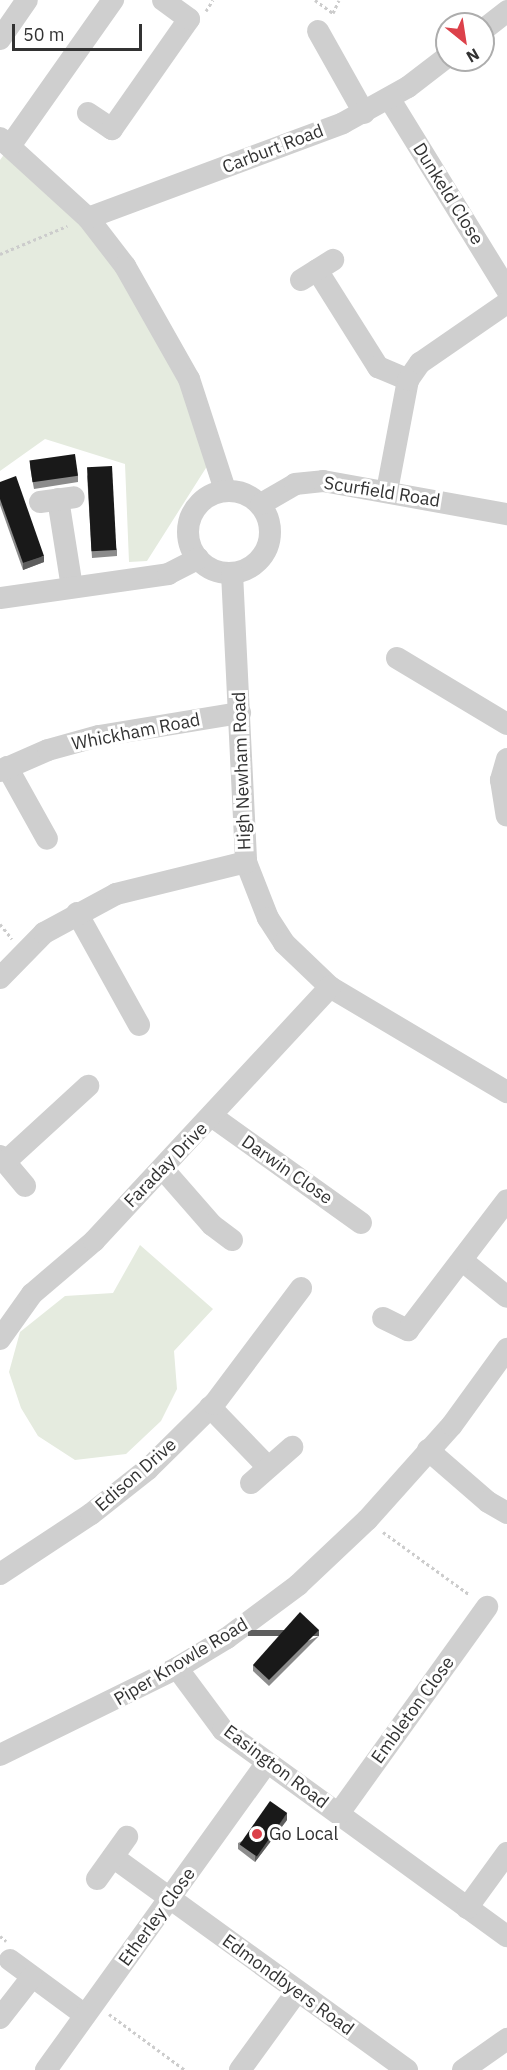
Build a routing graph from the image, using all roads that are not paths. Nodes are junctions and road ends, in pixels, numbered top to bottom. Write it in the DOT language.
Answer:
graph roads {
  1 [pos="27,0"];
  2 [pos="112,0"];
  3 [pos="163,0"];
  4 [pos="507,11"];
  5 [pos="495,20"];
  6 [pos="319,30"];
  7 [pos="0,39"];
  8 [pos="435,65"];
  9 [pos="389,98"];
  10 [pos="88,113"];
  11 [pos="364,113"];
  12 [pos="5,142"];
  13 [pos="88,218"];
  14 [pos="317,270"];
  15 [pos="507,290"];
  16 [pos="507,303"];
  17 [pos="408,380"];
  18 [pos="225,490"];
  19 [pos="387,490"];
  20 [pos="57,499"];
  21 [pos="261,504"];
  22 [pos="507,514"];
  23 [pos="198,559"];
  24 [pos="232,573"];
  25 [pos="72,587"];
  26 [pos="0,598"];
  27 [pos="396,658"];
  28 [pos="240,713"];
  29 [pos="507,724"];
  30 [pos="507,759"];
  31 [pos="4,769"];
  32 [pos="507,816"];
  33 [pos="47,839"];
  34 [pos="246,862"];
  35 [pos="77,913"];
  36 [pos="0,978"];
  37 [pos="330,987"];
  38 [pos="139,1025"];
  39 [pos="88,1086"];
  40 [pos="506,1088"];
  41 [pos="213,1117"];
  42 [pos="3,1159"];
  43 [pos="163,1169"];
  44 [pos="25,1186"];
  45 [pos="507,1200"];
  46 [pos="361,1223"];
  47 [pos="232,1240"];
  48 [pos="464,1262"];
  49 [pos="301,1288"];
  50 [pos="507,1297"];
  51 [pos="383,1318"];
  52 [pos="0,1339"];
  53 [pos="507,1349"];
  54 [pos="210,1407"];
  55 [pos="292,1447"];
  56 [pos="428,1450"];
  57 [pos="268,1467"];
  58 [pos="251,1483"];
  59 [pos="507,1513"];
  60 [pos="0,1574"];
  61 [pos="487,1607"];
  62 [pos="177,1668"];
  63 [pos="0,1755"];
  64 [pos="267,1763"];
  65 [pos="339,1814"];
  66 [pos="127,1837"];
  67 [pos="507,1853"];
  68 [pos="113,1857"];
  69 [pos="97,1879"];
  70 [pos="170,1898"];
  71 [pos="467,1908"];
  72 [pos="507,1936"];
  73 [pos="10,1960"];
  74 [pos="32,1977"];
  75 [pos="296,1993"];
  76 [pos="89,2009"];
  77 [pos="0,2018"];
  78 [pos="507,2039"];
  79 [pos="46,2070"];
  80 [pos="240,2070"];
  81 [pos="407,2070"];
  82 [pos="463,2070"];
  1 -- 7 [label="street"];
  2 -- 12 [label="street"];
  3 -- 10 [label="street"];
  4 -- 5 [label="street"];
  6 -- 11 [label="street"];
  8 -- 9 [label="street, Carburt Road"];
  9 -- 11 [label="street, Carburt Road"];
  9 -- 15 [label="street, Dunkeld Close"];
  11 -- 13 [label="street, Carburt Road"];
  12 -- 13 [label="street"];
  13 -- 18 [label="street"];
  14 -- 17 [label="street"];
  16 -- 17 [label="street"];
  17 -- 19 [label="street"];
  18 -- 21 [label="street"];
  18 -- 23 [label="street"];
  19 -- 21 [label="street, Scurfield Road"];
  19 -- 22 [label="street, Scurfield Road"];
  20 -- 25 [label="street"];
  21 -- 24 [label="street"];
  23 -- 24 [label="street"];
  23 -- 25 [label="street"];
  24 -- 28 [label="street, High Newham Road"];
  25 -- 26 [label="street"];
  27 -- 29 [label="street"];
  28 -- 31 [label="street, Whickham Road"];
  28 -- 34 [label="street, High Newham Road"];
  30 -- 32 [label="street"];
  31 -- 33 [label="street"];
  34 -- 35 [label="street"];
  34 -- 37 [label="street, High Newham Road"];
  35 -- 36 [label="street"];
  35 -- 38 [label="street"];
  37 -- 40 [label="street, High Newham Road"];
  37 -- 41 [label="street, Faraday Drive"];
  39 -- 42 [label="street"];
  41 -- 43 [label="street, Faraday Drive"];
  41 -- 46 [label="street, Darwin Close"];
  42 -- 44 [label="street"];
  43 -- 47 [label="street"];
  43 -- 52 [label="street, Faraday Drive"];
  45 -- 48 [label="street"];
  48 -- 50 [label="street"];
  48 -- 51 [label="street"];
  49 -- 54 [label="street, Edison Drive"];
  53 -- 56 [label="street, Piper Knowle Road"];
  54 -- 57 [label="street"];
  54 -- 60 [label="street, Edison Drive"];
  55 -- 57 [label="street"];
  56 -- 59 [label="street"];
  56 -- 62 [label="street, Piper Knowle Road"];
  57 -- 58 [label="street"];
  61 -- 65 [label="street, Embleton Close"];
  62 -- 63 [label="street, Piper Knowle Road"];
  62 -- 64 [label="street, Easington Road"];
  64 -- 65 [label="street, Easington Road"];
  64 -- 70 [label="street, Etherley Close"];
  65 -- 71 [label="street, Easington Road"];
  66 -- 68 [label="street"];
  67 -- 71 [label="street"];
  68 -- 69 [label="street"];
  68 -- 70 [label="street, Edmondbyers Road"];
  70 -- 75 [label="street, Edmondbyers Road"];
  70 -- 76 [label="street, Etherley Close"];
  71 -- 72 [label="street, Easington Road"];
  73 -- 74 [label="street"];
  74 -- 76 [label="street"];
  74 -- 77 [label="street"];
  75 -- 80 [label="street"];
  75 -- 81 [label="street, Edmondbyers Road"];
  76 -- 79 [label="street, Etherley Close"];
  78 -- 82 [label="street"];
}
